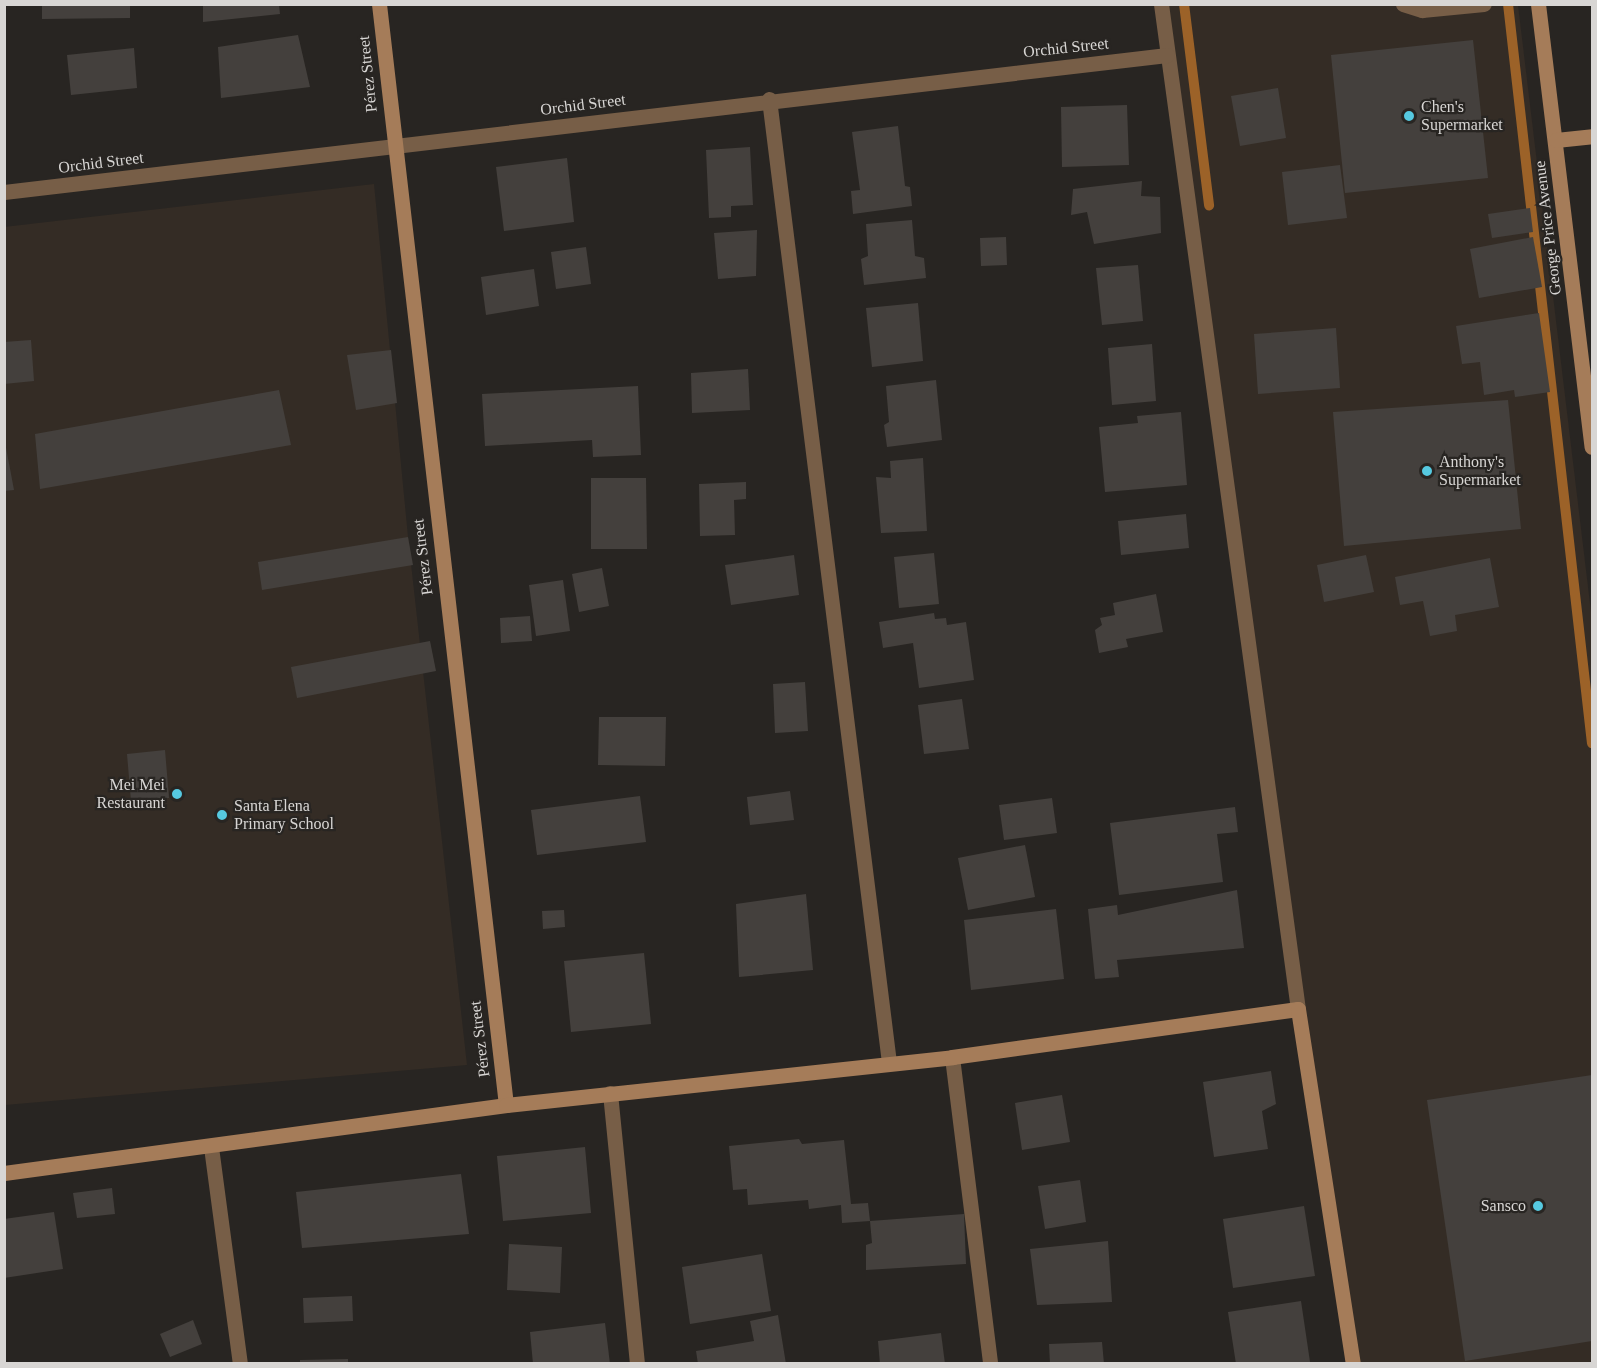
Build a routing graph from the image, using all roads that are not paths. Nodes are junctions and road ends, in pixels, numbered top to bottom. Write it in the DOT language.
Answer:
graph roads {
  1 [pos="378,4"];
  2 [pos="1161,4"];
  3 [pos="1403,4"];
  4 [pos="1484,4"];
  5 [pos="1538,4"];
  6 [pos="1167,55"];
  7 [pos="769,99"];
  8 [pos="1593,136"];
  9 [pos="1556,141"];
  10 [pos="393,147"];
  11 [pos="5,189"];
  12 [pos="1593,447"];
  13 [pos="1298,1010"];
  14 [pos="952,1057"];
  15 [pos="889,1063"];
  16 [pos="610,1093"];
  17 [pos="506,1104"];
  18 [pos="211,1147"];
  19 [pos="4,1173"];
  20 [pos="240,1364"];
  21 [pos="637,1364"];
  22 [pos="990,1364"];
  23 [pos="1353,1364"];
  1 -- 10 [label="street, Pérez Street"];
  2 -- 6 [label="street"];
  3 -- 4 [label="street"];
  5 -- 9 [label="street, George Price Avenue"];
  6 -- 7 [label="street, Orchid Street"];
  6 -- 13 [label="street"];
  7 -- 10 [label="street, Orchid Street"];
  7 -- 15 [label="street"];
  8 -- 9 [label="street"];
  9 -- 12 [label="street, George Price Avenue"];
  10 -- 11 [label="street, Orchid Street"];
  10 -- 17 [label="street, Pérez Street"];
  13 -- 14 [label="street"];
  13 -- 23 [label="street"];
  14 -- 15 [label="street"];
  14 -- 22 [label="street"];
  15 -- 16 [label="street"];
  16 -- 17 [label="street"];
  16 -- 21 [label="street"];
  17 -- 18 [label="street"];
  18 -- 19 [label="street"];
  18 -- 20 [label="street"];
}
